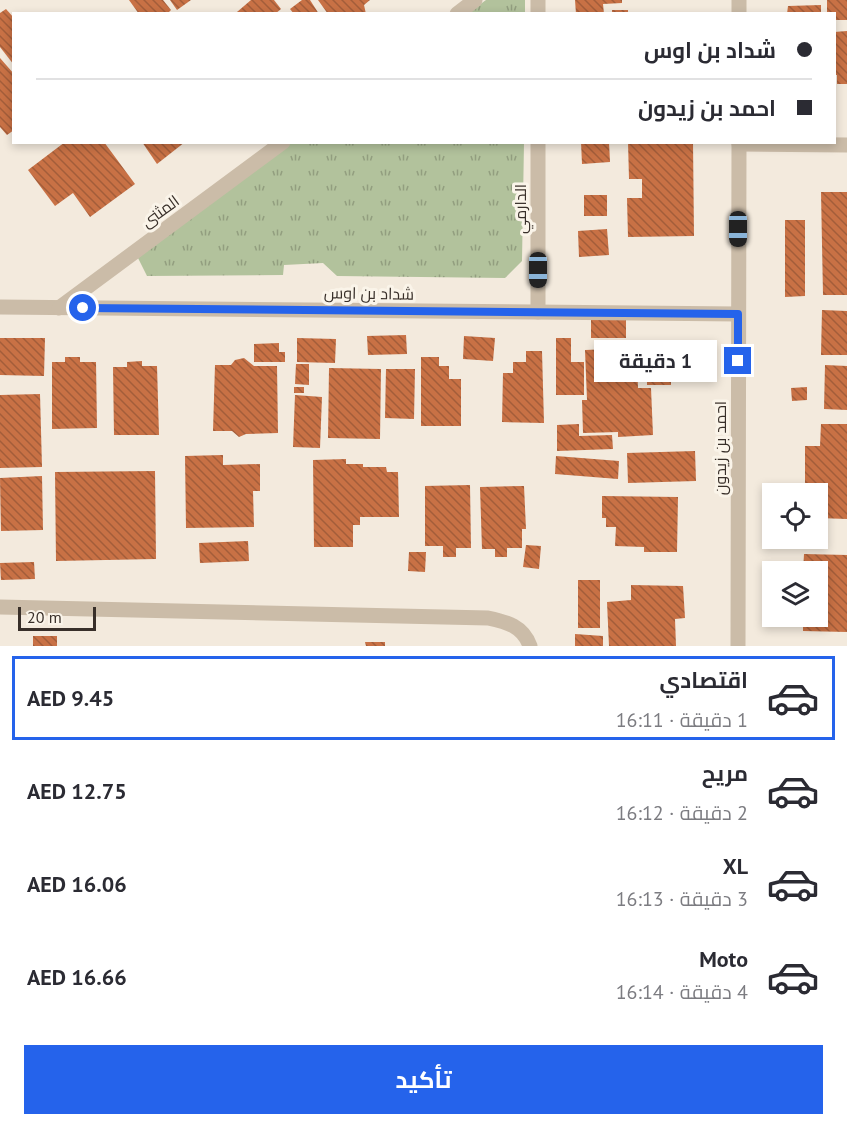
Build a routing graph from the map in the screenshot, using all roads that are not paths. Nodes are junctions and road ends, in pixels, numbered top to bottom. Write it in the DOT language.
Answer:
graph roads {
  1 [pos="475,0"];
  2 [pos="460,12"];
  3 [pos="280,144"];
  4 [pos="538,144"];
  5 [pos="739,144"];
  6 [pos="775,144"];
  7 [pos="847,146"];
  8 [pos="0,307"];
  9 [pos="59,308"];
  10 [pos="538,312"];
  11 [pos="738,314"];
  12 [pos="0,607"];
  13 [pos="530,646"];
  14 [pos="738,646"];
  1 -- 2 [label="street"];
  3 -- 9 [label="street, المثنى"];
  4 -- 10 [label="street, الدارمي"];
  5 -- 11 [label="street, احمد بن زيدون"];
  6 -- 7 [label="street"];
  8 -- 9 [label="street, شداد بن اوس"];
  9 -- 10 [label="street, شداد بن اوس"];
  10 -- 11 [label="street, شداد بن اوس"];
  11 -- 14 [label="street, احمد بن زيدون"];
  12 -- 13 [label="street"];
}
